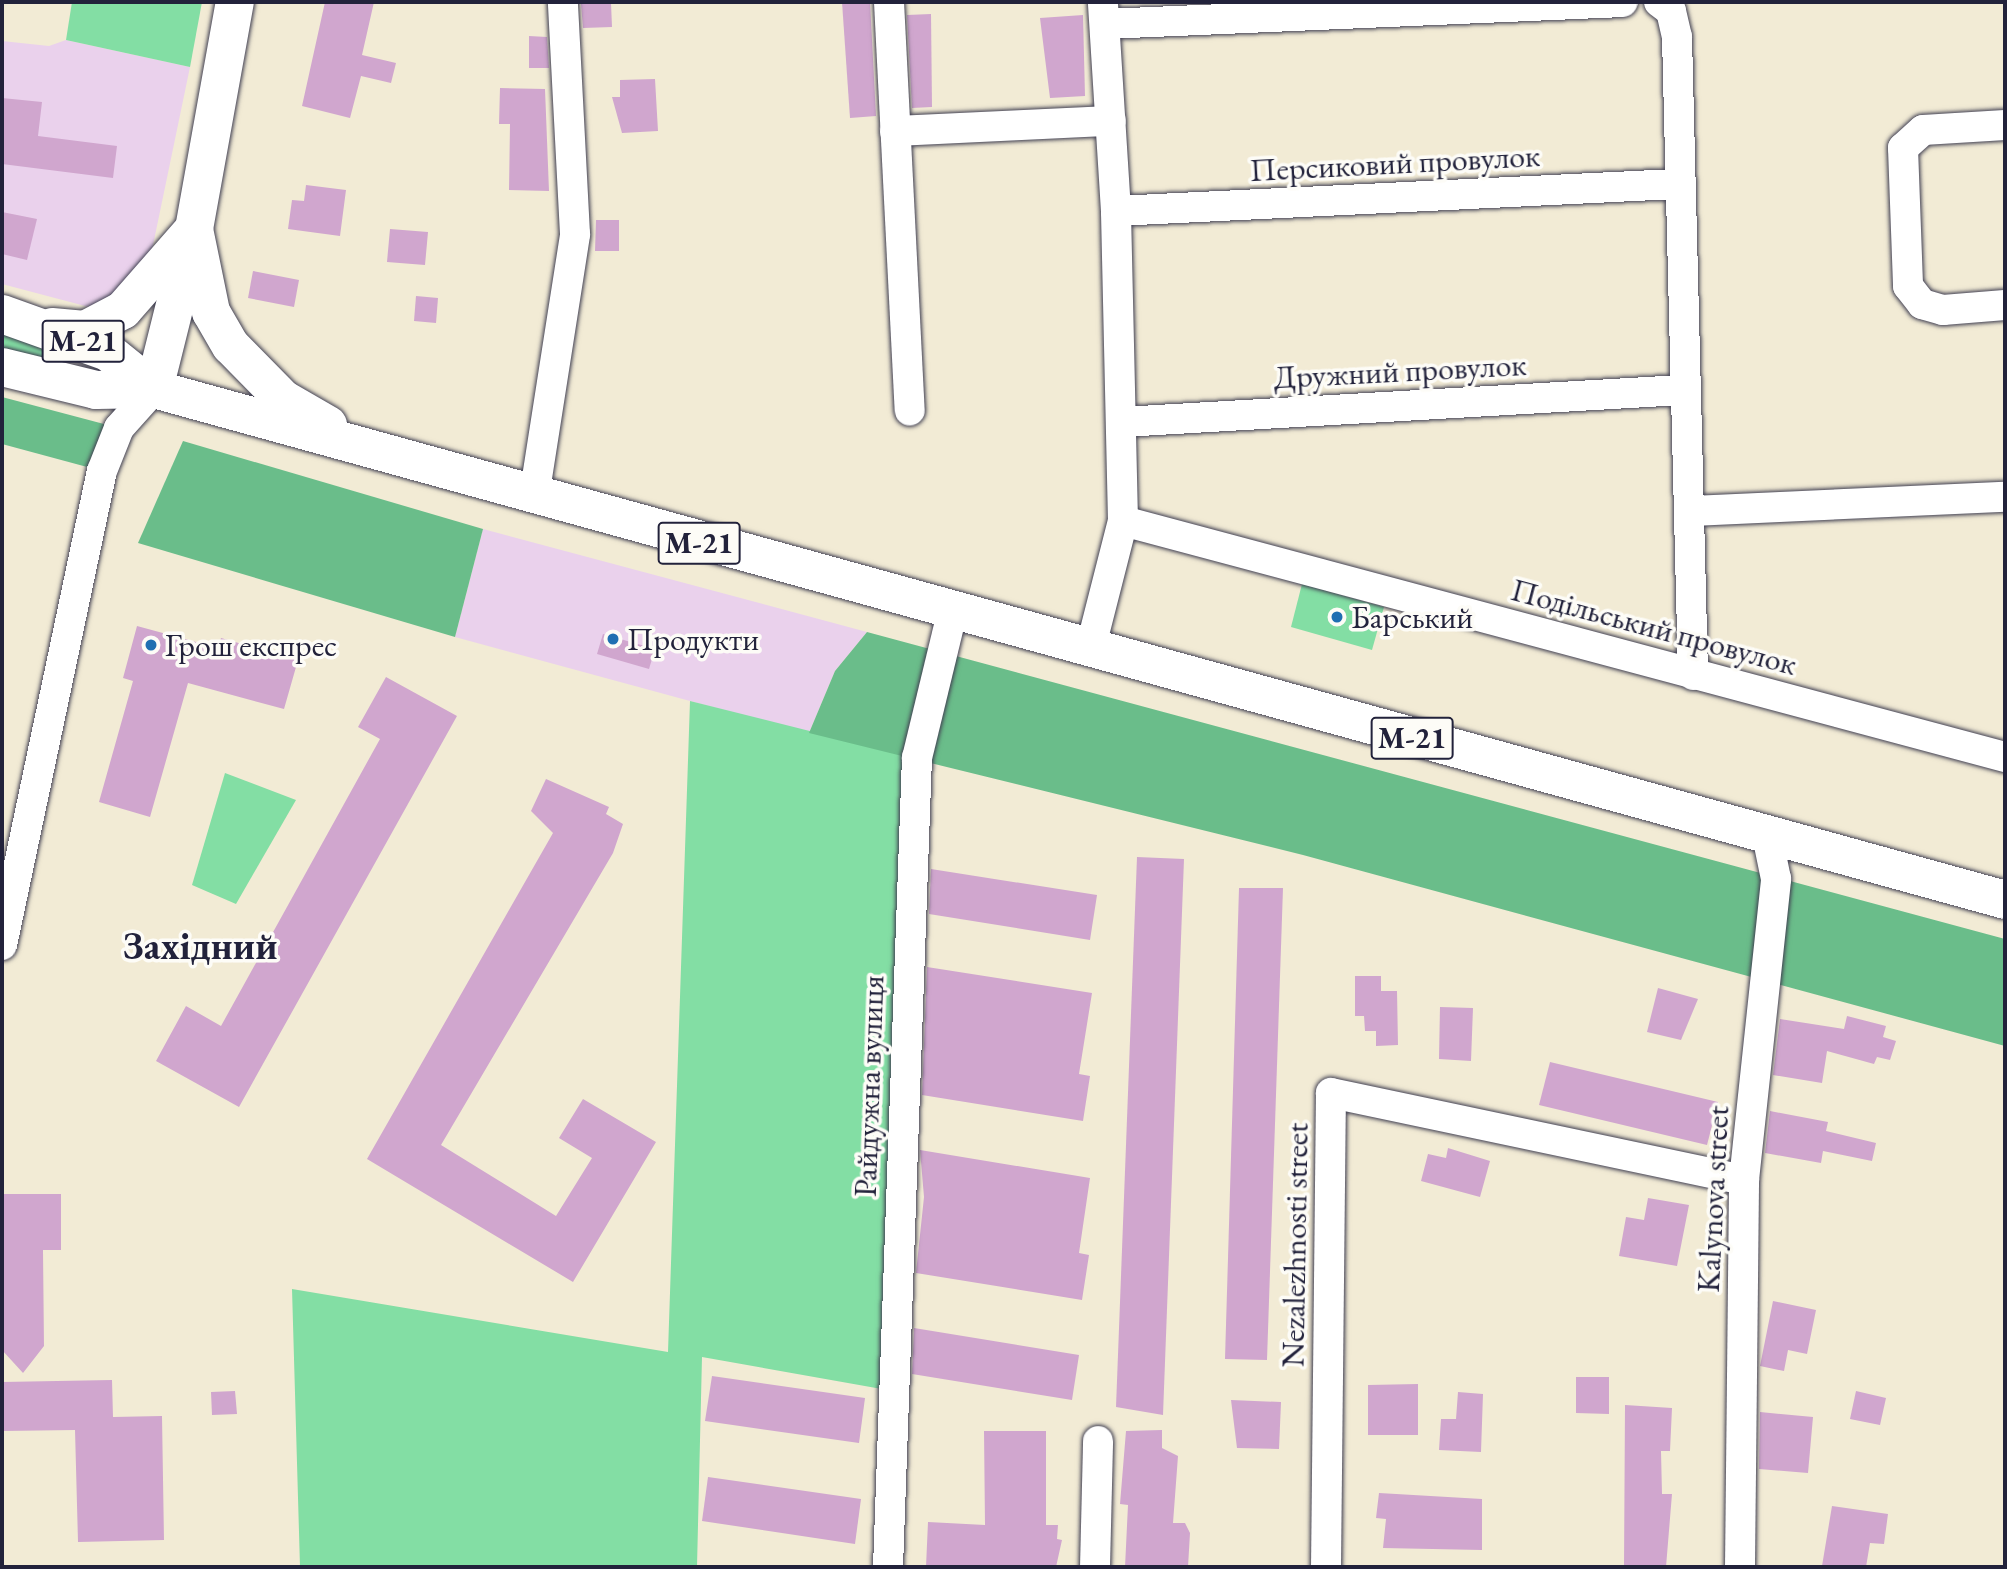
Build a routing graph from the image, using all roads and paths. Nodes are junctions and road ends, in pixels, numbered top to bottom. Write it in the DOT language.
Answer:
graph roads {
  1 [pos="235,2"];
  2 [pos="563,2"];
  3 [pos="888,2"];
  4 [pos="1623,2"];
  5 [pos="1659,2"];
  6 [pos="1104,13"];
  7 [pos="1111,121"];
  8 [pos="2005,125"];
  9 [pos="895,131"];
  10 [pos="1677,184"];
  11 [pos="1116,211"];
  12 [pos="194,229"];
  13 [pos="2005,305"];
  14 [pos="2,314"];
  15 [pos="52,327"];
  16 [pos="2,367"];
  17 [pos="153,389"];
  18 [pos="1682,390"];
  19 [pos="910,410"];
  20 [pos="1122,422"];
  21 [pos="375,453"];
  22 [pos="534,497"];
  23 [pos="2005,497"];
  24 [pos="1692,511"];
  25 [pos="1123,521"];
  26 [pos="952,613"];
  27 [pos="1090,650"];
  28 [pos="1693,674"];
  29 [pos="2005,757"];
  30 [pos="1767,835"];
  31 [pos="2005,900"];
  32 [pos="2,945"];
  33 [pos="1744,1180"];
  34 [pos="1098,1441"];
  35 [pos="888,1567"];
  36 [pos="1095,1567"];
  37 [pos="1326,1567"];
  38 [pos="1741,1567"];
  1 -- 12 [label="main road"];
  2 -- 22 [label="street"];
  3 -- 9 [label="street"];
  4 -- 6 [label="street"];
  5 -- 10 [label="street"];
  6 -- 7 [label="street"];
  7 -- 9 [label="street"];
  7 -- 11 [label="street"];
  8 -- 13 [label="street"];
  9 -- 19 [label="street"];
  10 -- 11 [label="street, Персиковий провулок"];
  10 -- 18 [label="street"];
  11 -- 20 [label="street"];
  12 -- 15 [label="main road"];
  12 -- 17 [label="main road"];
  12 -- 21 [label="main road"];
  14 -- 15 [label="main road, М-21"];
  15 -- 17 [label="main road, М-21"];
  16 -- 17 [label="main road, М-21"];
  17 -- 21 [label="main road, М-21"];
  17 -- 32 [label="street"];
  18 -- 20 [label="street, Дружний провулок"];
  18 -- 24 [label="street"];
  20 -- 25 [label="street"];
  21 -- 22 [label="main road, М-21"];
  22 -- 26 [label="main road, М-21"];
  23 -- 24 [label="street"];
  24 -- 28 [label="street"];
  25 -- 27 [label="street"];
  25 -- 28 [label="street, Подільський провулок"];
  26 -- 27 [label="main road, М-21"];
  26 -- 35 [label="street, Райдужна вулиця"];
  27 -- 30 [label="main road, М-21"];
  28 -- 29 [label="street, Подільський провулок"];
  30 -- 31 [label="main road, М-21"];
  30 -- 33 [label="street, Kalynova street"];
  33 -- 37 [label="street, Nezalezhnosti street"];
  33 -- 38 [label="street, Kalynova street"];
  34 -- 36 [label="street"];
}
